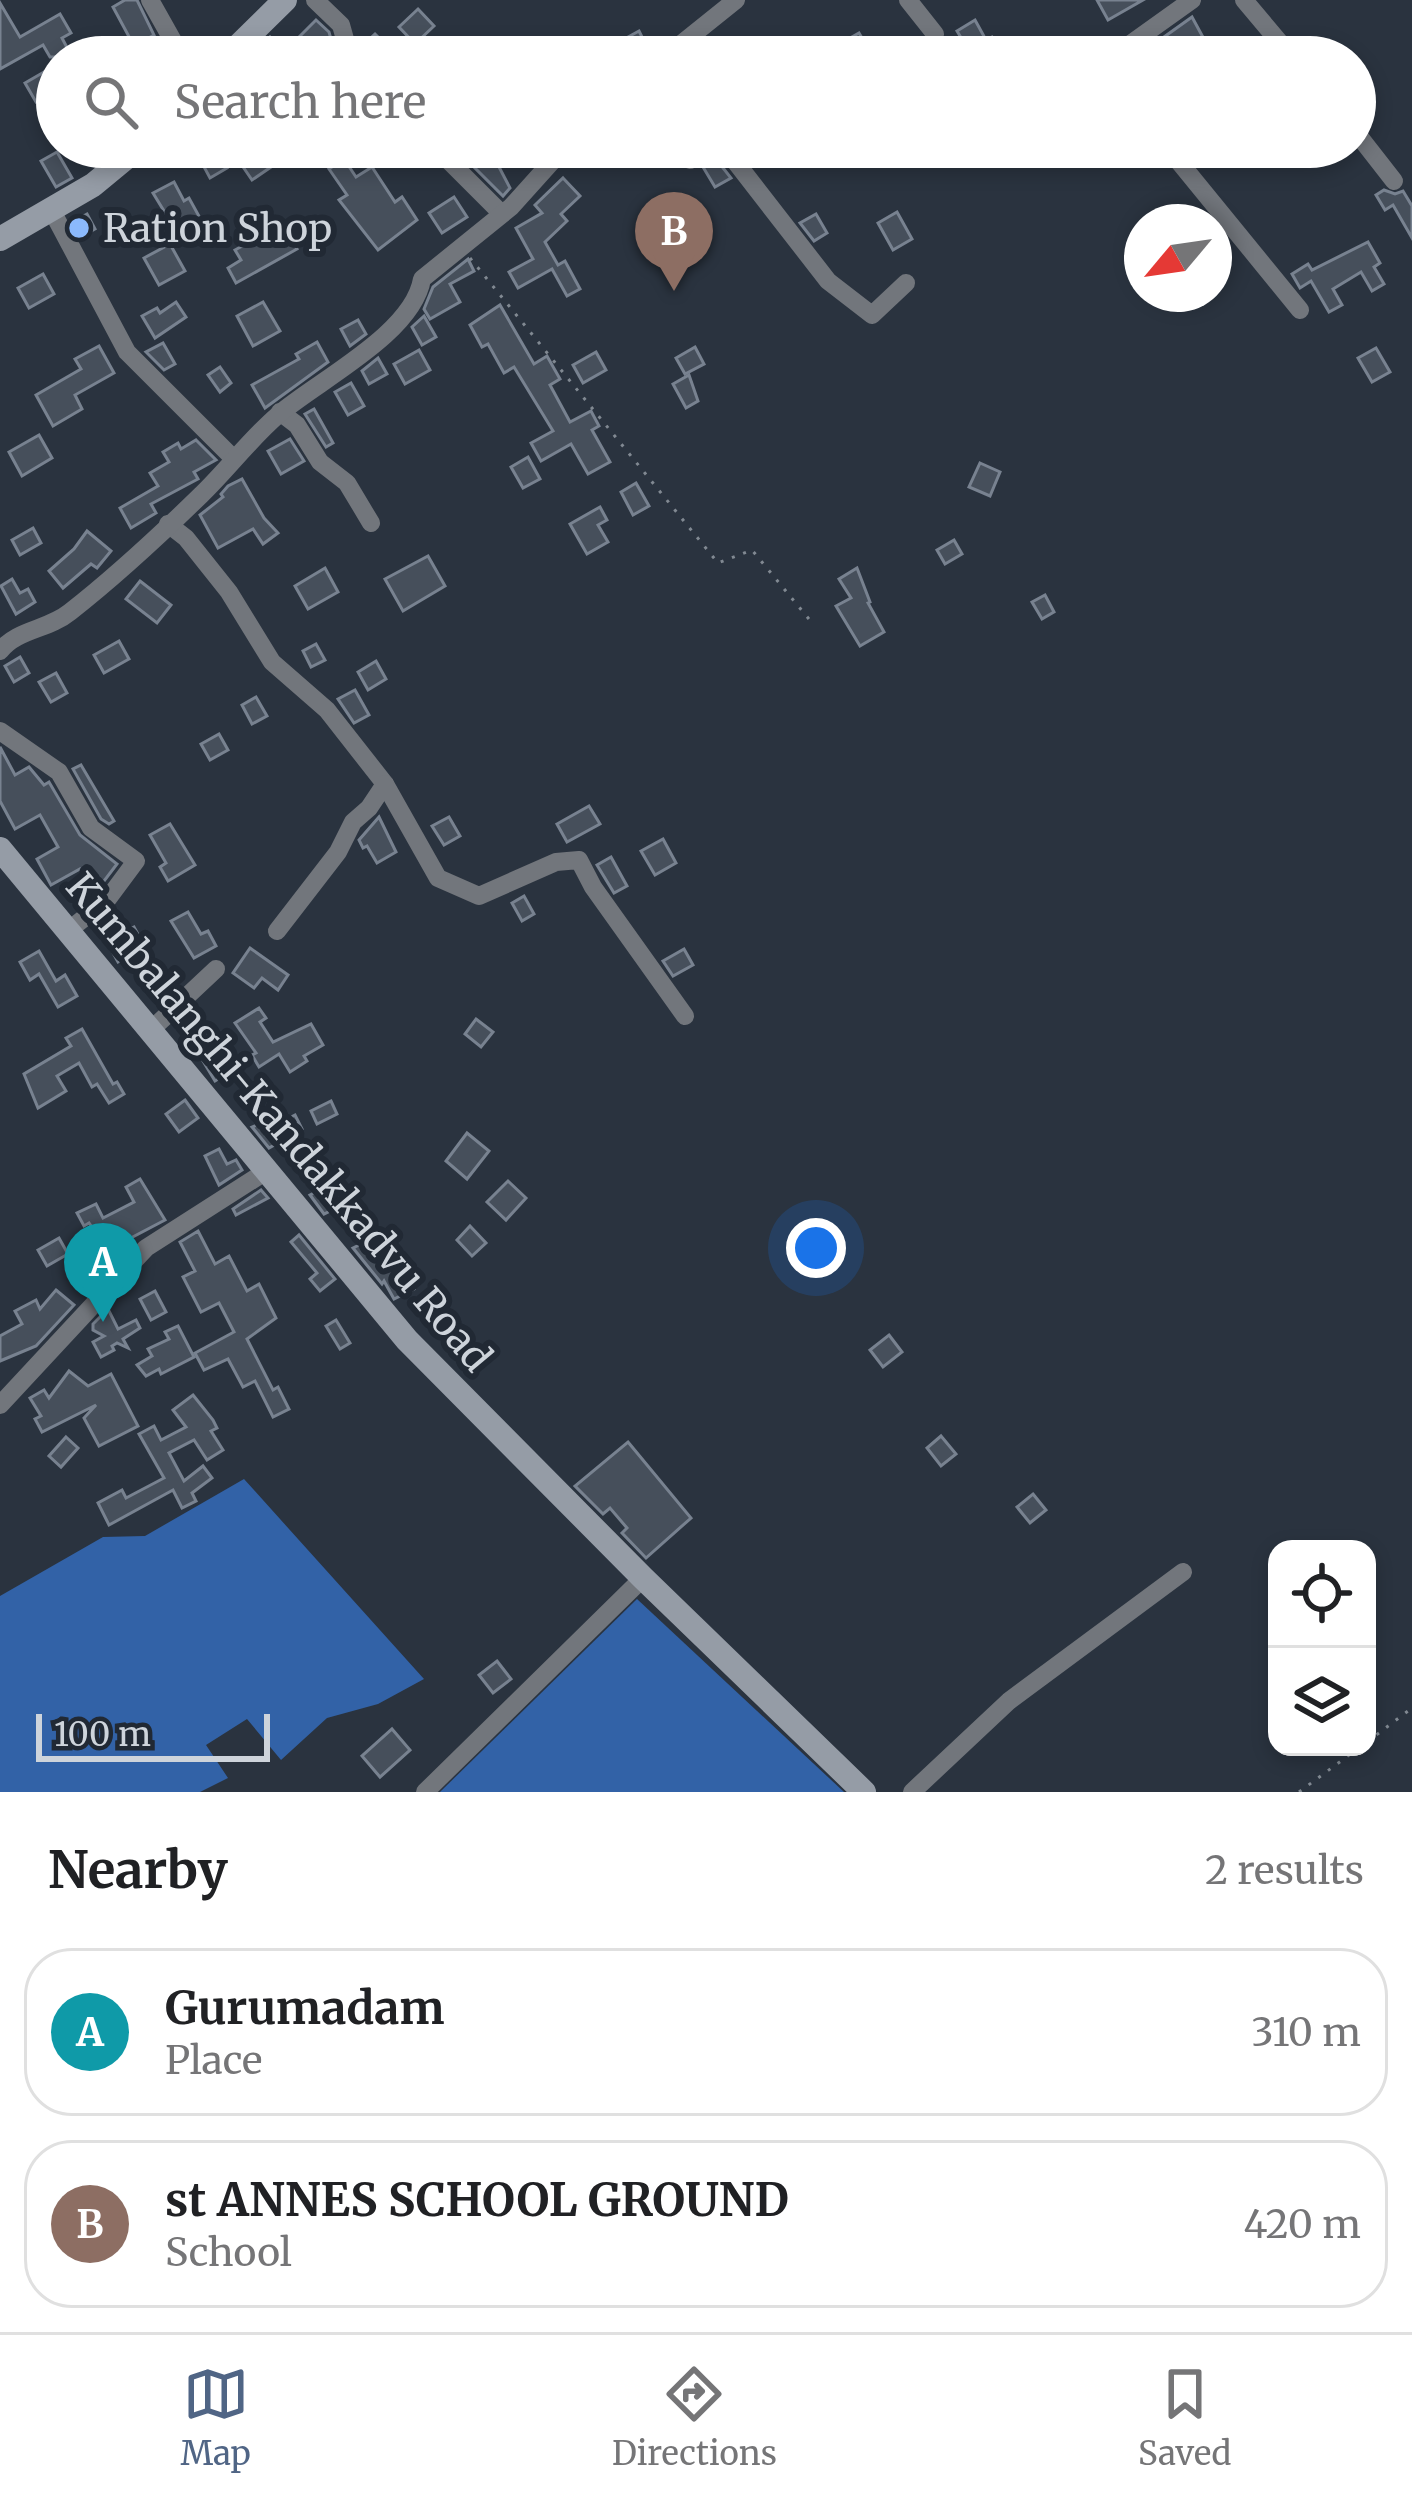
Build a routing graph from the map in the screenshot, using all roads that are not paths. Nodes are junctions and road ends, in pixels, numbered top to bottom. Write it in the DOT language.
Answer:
graph roads {
  1 [pos="150,0"];
  2 [pos="285,0"];
  3 [pos="315,0"];
  4 [pos="736,0"];
  5 [pos="908,0"];
  6 [pos="1192,0"];
  7 [pos="1244,0"];
  8 [pos="935,34"];
  9 [pos="170,36"];
  10 [pos="248,36"];
  11 [pos="344,36"];
  12 [pos="691,36"];
  13 [pos="1142,36"];
  14 [pos="1274,36"];
  15 [pos="1376,158"];
  16 [pos="113,168"];
  17 [pos="456,168"];
  18 [pos="545,168"];
  19 [pos="740,168"];
  20 [pos="1184,168"];
  21 [pos="1394,181"];
  22 [pos="51,209"];
  23 [pos="502,214"];
  24 [pos="0,239"];
  25 [pos="906,283"];
  26 [pos="1300,310"];
  27 [pos="280,412"];
  28 [pos="234,459"];
  29 [pos="168,524"];
  30 [pos="371,524"];
  31 [pos="0,651"];
  32 [pos="0,731"];
  33 [pos="385,784"];
  34 [pos="0,850"];
  35 [pos="69,930"];
  36 [pos="277,931"];
  37 [pos="215,969"];
  38 [pos="685,1016"];
  39 [pos="152,1030"];
  40 [pos="268,1170"];
  41 [pos="0,1405"];
  42 [pos="1183,1572"];
  43 [pos="643,1578"];
  44 [pos="425,1792"];
  45 [pos="864,1792"];
  46 [pos="912,1792"];
  1 -- 9 [label="street"];
  2 -- 10 [label="main road"];
  3 -- 11 [label="street"];
  4 -- 12 [label="street"];
  5 -- 8 [label="street"];
  6 -- 13 [label="street"];
  7 -- 14 [label="street"];
  15 -- 21 [label="street"];
  16 -- 22 [label="main road"];
  17 -- 23 [label="street"];
  18 -- 23 [label="street"];
  19 -- 25 [label="street"];
  20 -- 26 [label="street"];
  22 -- 24 [label="main road"];
  22 -- 28 [label="street"];
  23 -- 27 [label="street"];
  27 -- 28 [label="street"];
  27 -- 30 [label="street"];
  28 -- 29 [label="street"];
  29 -- 31 [label="street"];
  29 -- 33 [label="street"];
  32 -- 35 [label="street"];
  33 -- 36 [label="street"];
  33 -- 38 [label="street"];
  34 -- 35 [label="main road, Kumbalanghi-Kandakkadvu Road"];
  35 -- 39 [label="main road, Kumbalanghi-Kandakkadvu Road"];
  37 -- 39 [label="street"];
  39 -- 40 [label="main road, Kumbalanghi-Kandakkadvu Road"];
  40 -- 41 [label="street"];
  40 -- 43 [label="main road, Kumbalanghi-Kandakkadvu Road"];
  42 -- 46 [label="street"];
  43 -- 44 [label="street"];
  43 -- 45 [label="main road, Kumbalanghi-Kandakkadvu Road"];
}
